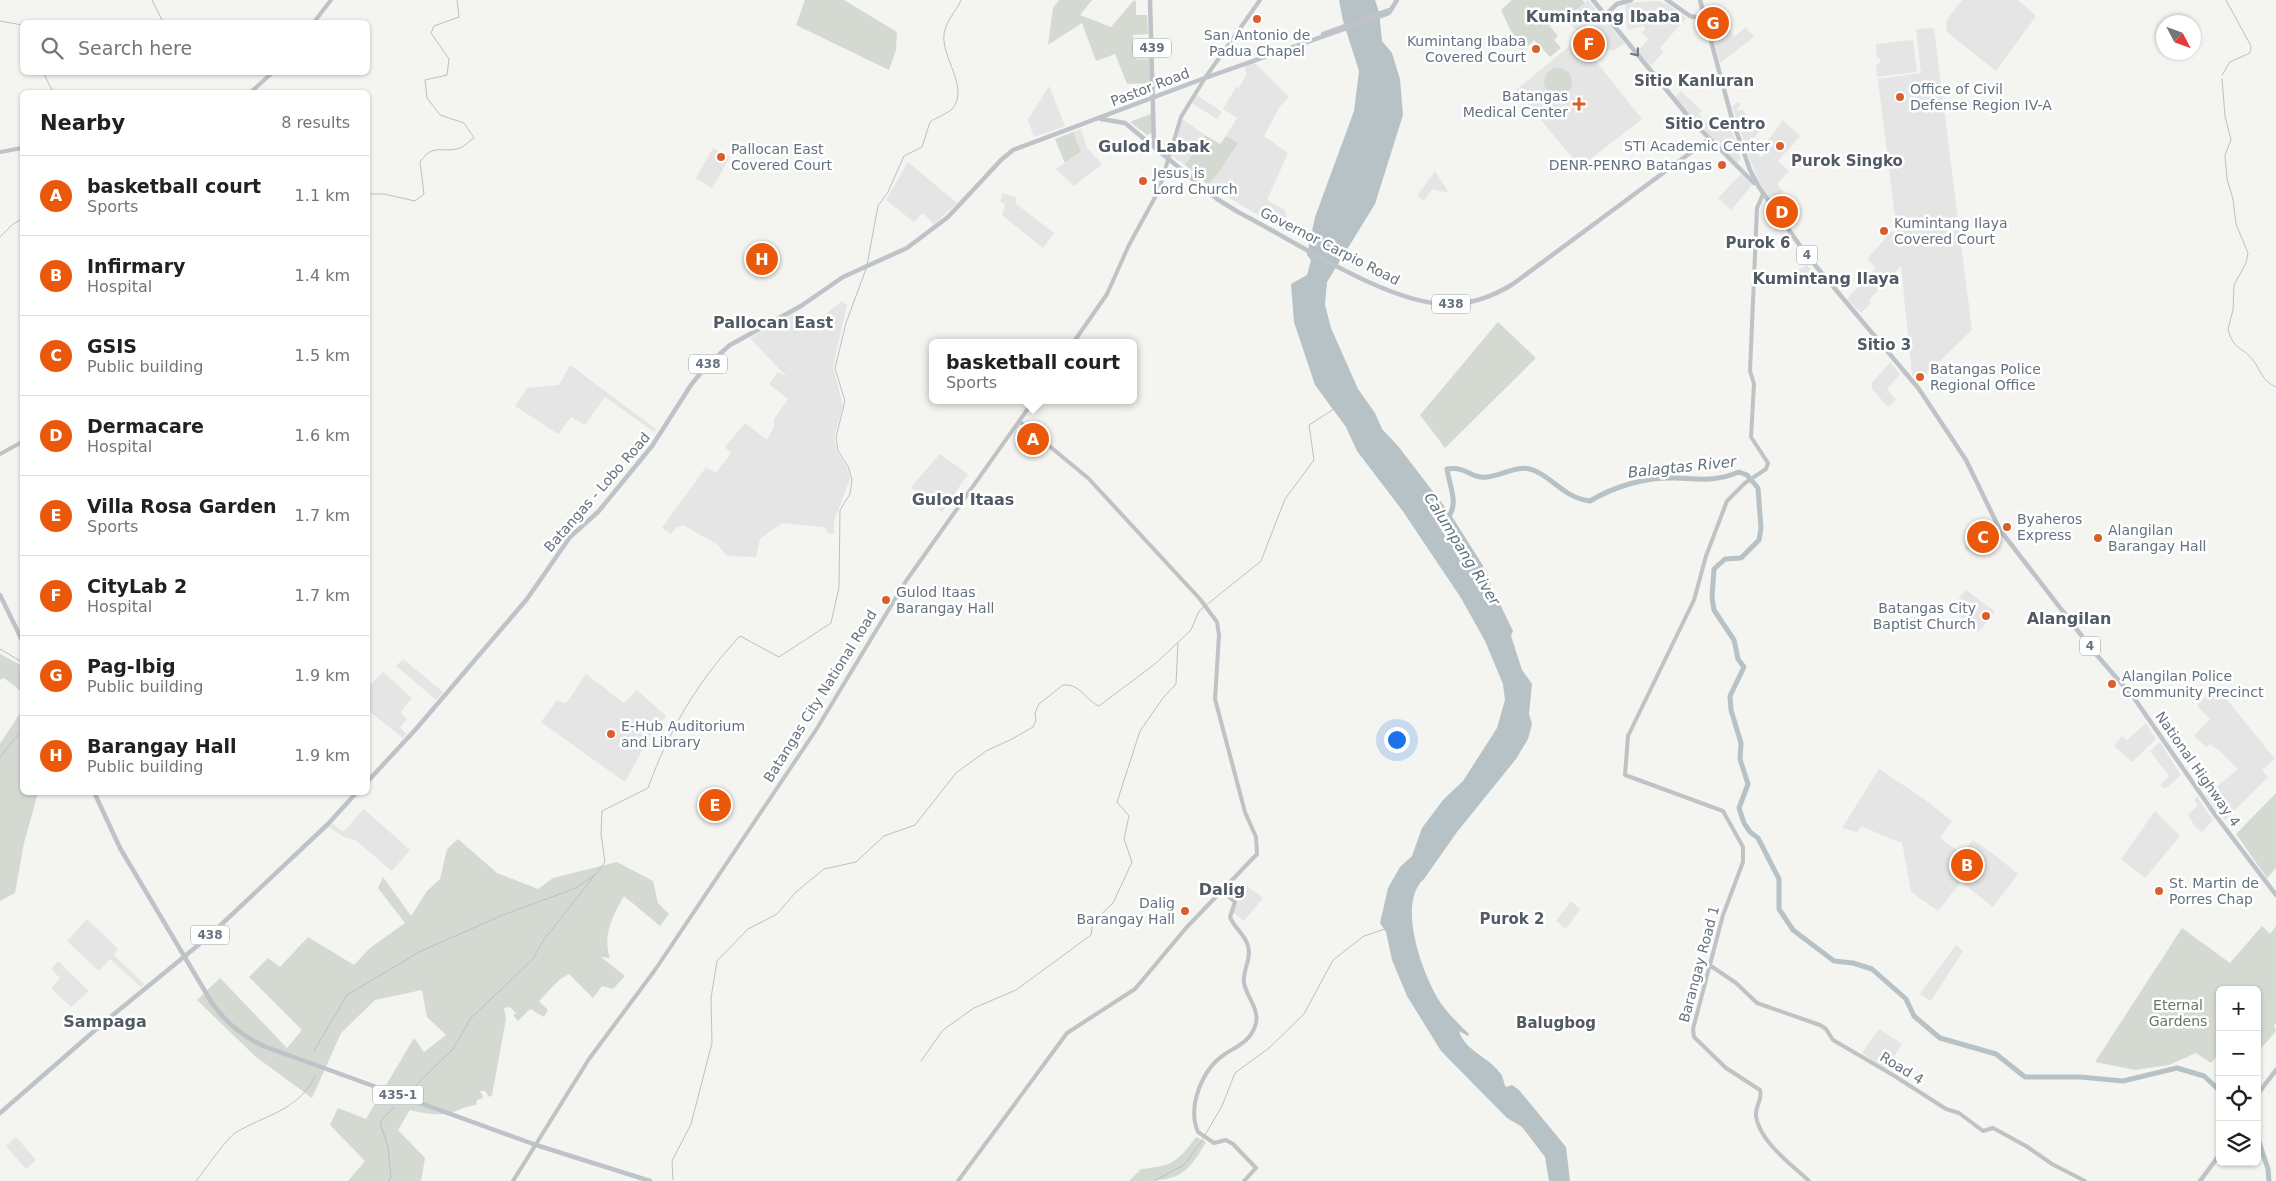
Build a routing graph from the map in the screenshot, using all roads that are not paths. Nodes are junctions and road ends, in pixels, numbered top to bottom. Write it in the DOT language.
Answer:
graph roads {
  1 [pos="331,0"];
  2 [pos="1150,0"];
  3 [pos="1260,0"];
  4 [pos="1397,0"];
  5 [pos="1593,0"];
  6 [pos="1631,0"];
  7 [pos="1667,0"];
  8 [pos="1700,0"];
  9 [pos="1605,15"];
  10 [pos="1704,19"];
  11 [pos="316,20"];
  12 [pos="270,75"];
  13 [pos="1205,78"];
  14 [pos="253,90"];
  15 [pos="1154,97"];
  16 [pos="1100,118"];
  17 [pos="1710,139"];
  18 [pos="1154,146"];
  19 [pos="20,148"];
  20 [pos="0,152"];
  21 [pos="1168,158"];
  22 [pos="1750,170"];
  23 [pos="1745,174"];
  24 [pos="1758,187"];
  25 [pos="1763,194"];
  26 [pos="1076,339"];
  27 [pos="1031,404"];
  28 [pos="1019,421"];
  29 [pos="20,443"];
  30 [pos="0,454"];
  31 [pos="0,595"];
  32 [pos="20,636"];
  33 [pos="370,780"];
  34 [pos="95,795"];
  35 [pos="354,795"];
  36 [pos="1222,891"];
  37 [pos="2276,895"];
  38 [pos="184,956"];
  39 [pos="1710,966"];
  40 [pos="2276,1070"];
  41 [pos="2261,1090"];
  42 [pos="0,1113"];
  43 [pos="536,1144"];
  44 [pos="2216,1159"];
  45 [pos="513,1181"];
  46 [pos="650,1181"];
  47 [pos="958,1181"];
  48 [pos="1244,1181"];
  49 [pos="1809,1181"];
  50 [pos="2085,1181"];
  51 [pos="2200,1181"];
  1 -- 11 [label="street"];
  2 -- 15 [label="main road, 439"];
  3 -- 13 [label="street"];
  4 -- 13 [label="main road, Pastor Road"];
  5 -- 9 [label="main road"];
  6 -- 9 [label="main road"];
  7 -- 10 [label="main road"];
  8 -- 10 [label="main road, National Highway 4 / 4"];
  9 -- 17 [label="main road, one-way"];
  10 -- 22 [label="main road, National Highway 4 / 4"];
  12 -- 14 [label="street"];
  13 -- 15 [label="main road, Pastor Road"];
  13 -- 21 [label="street"];
  15 -- 16 [label="main road, Pastor Road"];
  15 -- 18 [label="main road, 439"];
  16 -- 18 [label="main road, Governor Carpio Road / 438"];
  16 -- 33 [label="main road, Batangas - Lobo Road / 438"];
  17 -- 21 [label="main road, Governor Carpio Road / 438"];
  17 -- 23 [label="main road"];
  18 -- 21 [label="main road, Governor Carpio Road / 438"];
  19 -- 20 [label="street"];
  21 -- 26 [label="street"];
  22 -- 23 [label="main road"];
  22 -- 24 [label="main road, National Highway 4 / 4"];
  23 -- 24 [label="main road"];
  24 -- 25 [label="main road, National Highway 4 / 4"];
  25 -- 37 [label="main road, National Highway 4 / 4"];
  25 -- 39 [label="street, Barangay Road 1"];
  27 -- 28 [label="street, Batangas City National Road"];
  28 -- 36 [label="street"];
  28 -- 43 [label="street, Batangas City National Road"];
  29 -- 30 [label="street"];
  31 -- 32 [label="main road"];
  34 -- 38 [label="main road"];
  35 -- 38 [label="main road, 438"];
  36 -- 47 [label="street"];
  36 -- 48 [label="street"];
  38 -- 42 [label="main road, 438"];
  38 -- 43 [label="main road, 435-1"];
  39 -- 49 [label="street, Barangay Road 1"];
  39 -- 50 [label="street, Road 4"];
  40 -- 41 [label="main road"];
  43 -- 45 [label="street, Batangas City National Road"];
  43 -- 46 [label="main road, 435-1"];
  44 -- 51 [label="main road"];
}
